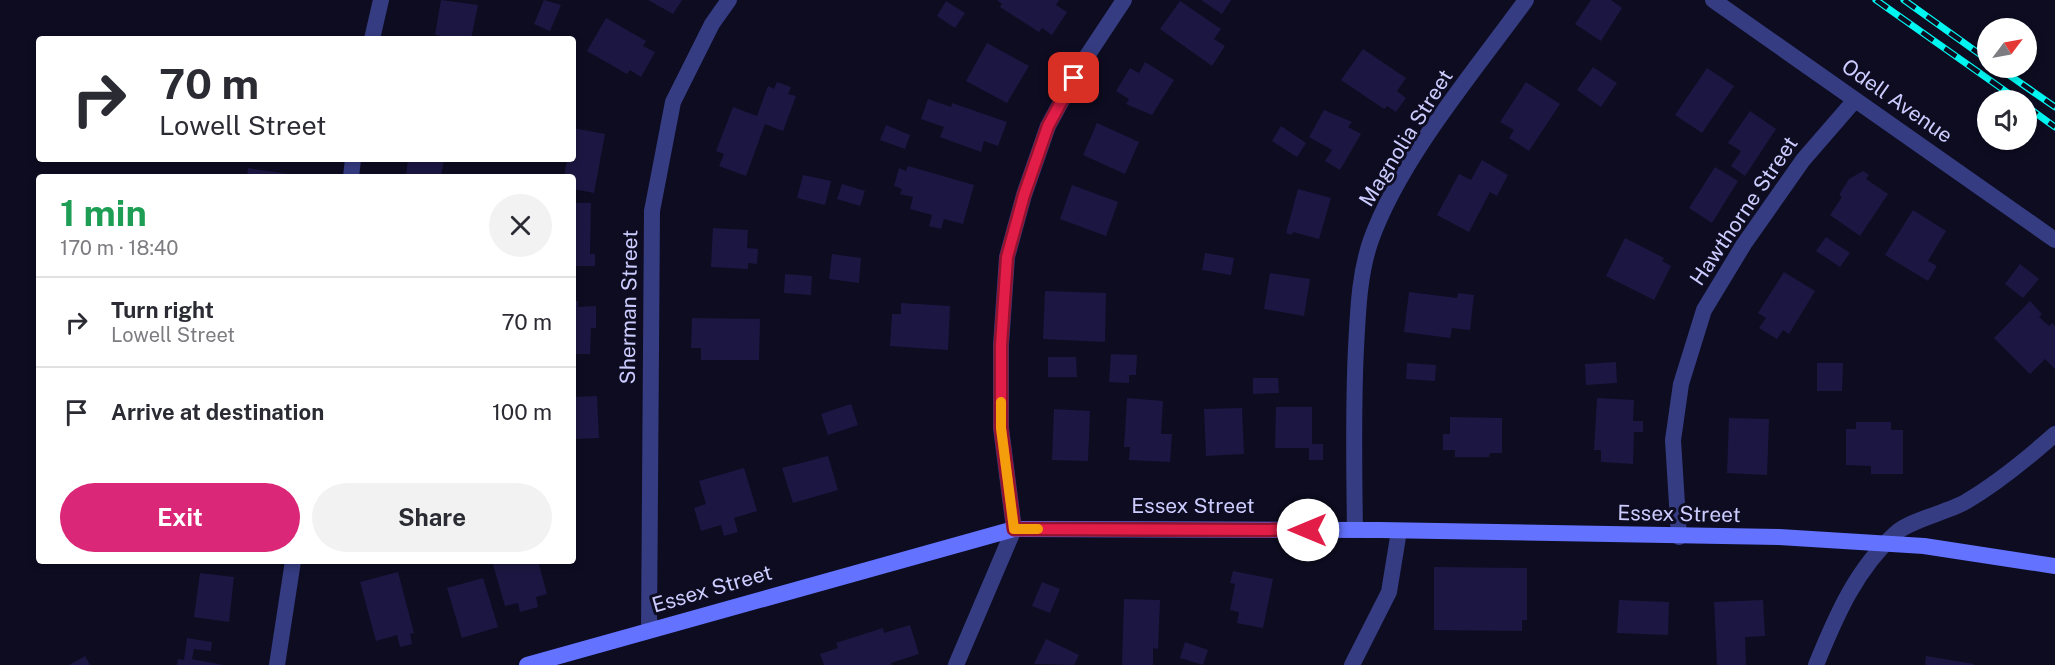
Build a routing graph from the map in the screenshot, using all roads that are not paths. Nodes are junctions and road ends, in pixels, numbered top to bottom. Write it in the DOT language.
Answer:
graph roads {
  1 [pos="381,0"];
  2 [pos="729,0"];
  3 [pos="1125,0"];
  4 [pos="1526,0"];
  5 [pos="1713,0"];
  6 [pos="373,36"];
  7 [pos="1856,100"];
  8 [pos="2055,240"];
  9 [pos="2055,434"];
  10 [pos="1014,529"];
  11 [pos="1354,530"];
  12 [pos="1399,531"];
  13 [pos="1679,537"];
  14 [pos="1887,543"];
  15 [pos="292,564"];
  16 [pos="2055,566"];
  17 [pos="649,630"];
  18 [pos="277,665"];
  19 [pos="527,665"];
  20 [pos="956,665"];
  21 [pos="1352,665"];
  22 [pos="1816,665"];
  1 -- 6 [label="street"];
  2 -- 17 [label="street, Sherman Street"];
  3 -- 10 [label="street"];
  4 -- 11 [label="street, Magnolia Street"];
  5 -- 7 [label="street, Odell Avenue"];
  7 -- 8 [label="street, Odell Avenue"];
  7 -- 13 [label="street, Hawthorne Street"];
  9 -- 14 [label="street"];
  10 -- 11 [label="main road, Essex Street"];
  10 -- 17 [label="main road, Essex Street"];
  10 -- 20 [label="street"];
  11 -- 12 [label="main road, Essex Street"];
  12 -- 13 [label="main road, Essex Street"];
  12 -- 21 [label="street"];
  13 -- 14 [label="main road, Essex Street"];
  14 -- 16 [label="main road, Essex Street"];
  14 -- 22 [label="street"];
  15 -- 18 [label="street"];
  17 -- 19 [label="main road, Essex Street"];
}
